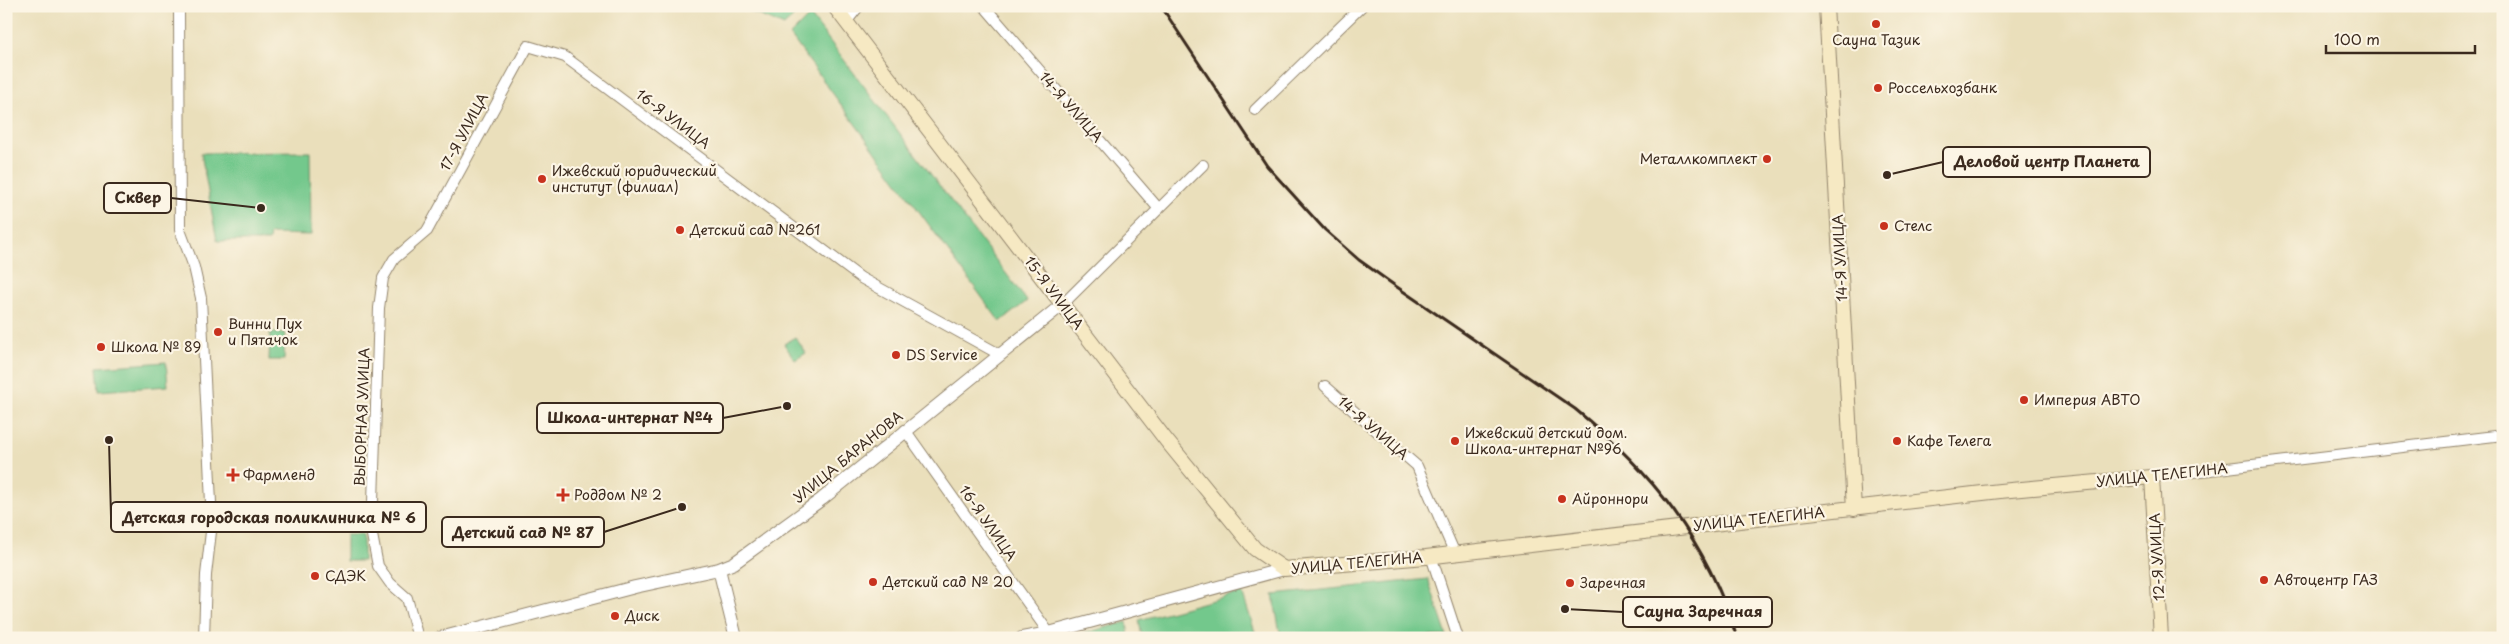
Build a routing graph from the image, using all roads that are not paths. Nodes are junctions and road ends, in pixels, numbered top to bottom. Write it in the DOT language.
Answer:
graph roads {
  1 [pos="179,6"];
  2 [pos="834,6"];
  3 [pos="859,6"];
  4 [pos="984,6"];
  5 [pos="1362,6"];
  6 [pos="1826,6"];
  7 [pos="847,21"];
  8 [pos="528,46"];
  9 [pos="1255,110"];
  10 [pos="1203,165"];
  11 [pos="1159,209"];
  12 [pos="427,231"];
  13 [pos="1063,304"];
  14 [pos="999,354"];
  15 [pos="1325,386"];
  16 [pos="905,430"];
  17 [pos="2503,435"];
  18 [pos="2152,477"];
  19 [pos="1854,509"];
  20 [pos="1455,554"];
  21 [pos="1431,556"];
  22 [pos="1284,569"];
  23 [pos="720,570"];
  24 [pos="1049,633"];
  25 [pos="204,638"];
  26 [pos="418,638"];
  27 [pos="440,638"];
  28 [pos="736,638"];
  29 [pos="1022,638"];
  30 [pos="1458,638"];
  31 [pos="2161,638"];
  1 -- 25 [label="street"];
  2 -- 7 [label="main road, 15-Я УЛИЦА"];
  3 -- 7 [label="street"];
  4 -- 11 [label="street, 14-Я УЛИЦА"];
  5 -- 9 [label="street"];
  6 -- 19 [label="main road, 14-Я УЛИЦА"];
  7 -- 13 [label="main road, 15-Я УЛИЦА"];
  8 -- 12 [label="street, 17-Я УЛИЦА"];
  8 -- 14 [label="street, 16-Я УЛИЦА"];
  10 -- 11 [label="street, УЛИЦА БАРАНОВА"];
  11 -- 13 [label="street, УЛИЦА БАРАНОВА"];
  12 -- 26 [label="street, ВЫБОРНАЯ УЛИЦА"];
  13 -- 14 [label="street, УЛИЦА БАРАНОВА"];
  13 -- 22 [label="main road, 15-Я УЛИЦА"];
  14 -- 16 [label="street, УЛИЦА БАРАНОВА"];
  15 -- 20 [label="street, 14-Я УЛИЦА"];
  16 -- 23 [label="street, УЛИЦА БАРАНОВА"];
  16 -- 24 [label="street, 16-Я УЛИЦА"];
  17 -- 18 [label="street, УЛИЦА ТЕЛЕГИНА"];
  18 -- 19 [label="main road, УЛИЦА ТЕЛЕГИНА"];
  18 -- 31 [label="main road, 12-Я УЛИЦА"];
  19 -- 20 [label="main road, УЛИЦА ТЕЛЕГИНА"];
  20 -- 21 [label="main road, УЛИЦА ТЕЛЕГИНА"];
  21 -- 22 [label="main road, УЛИЦА ТЕЛЕГИНА"];
  21 -- 30 [label="street"];
  22 -- 24 [label="street, УЛИЦА ТЕЛЕГИНА"];
  23 -- 27 [label="street, УЛИЦА БАРАНОВА"];
  23 -- 28 [label="street"];
  24 -- 29 [label="street, УЛИЦА ТЕЛЕГИНА"];
}
